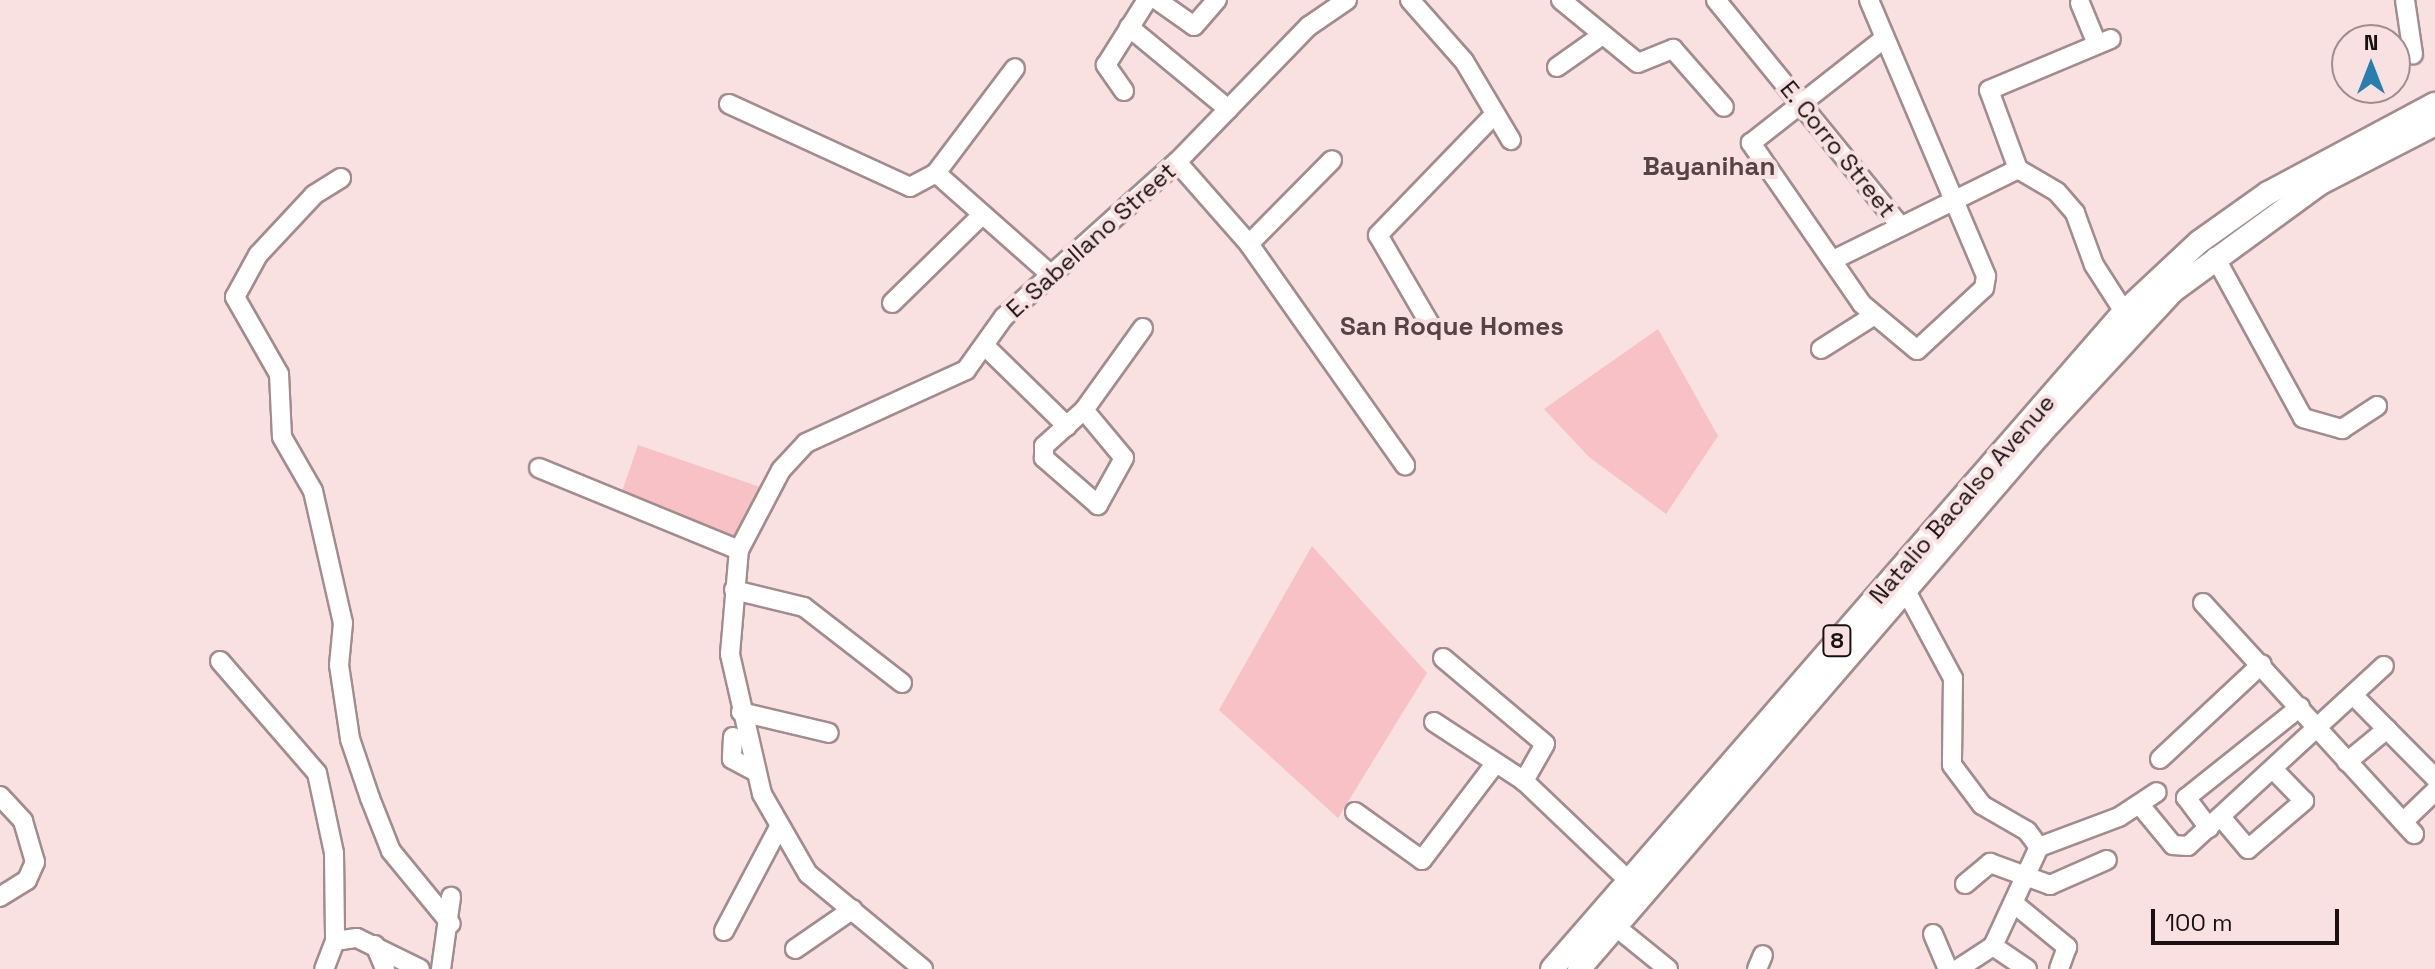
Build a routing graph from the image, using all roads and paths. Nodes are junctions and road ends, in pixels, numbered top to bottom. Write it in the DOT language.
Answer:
graph roads {
  1 [pos="1147,0"];
  2 [pos="1157,0"];
  3 [pos="1217,0"];
  4 [pos="1347,0"];
  5 [pos="1410,0"];
  6 [pos="1561,0"];
  7 [pos="1716,0"];
  8 [pos="1869,0"];
  9 [pos="2405,0"];
  10 [pos="2080,3"];
  11 [pos="1321,6"];
  12 [pos="1129,27"];
  13 [pos="1601,36"];
  14 [pos="1881,41"];
  15 [pos="2413,54"];
  16 [pos="1557,67"];
  17 [pos="1015,68"];
  18 [pos="1124,91"];
  19 [pos="729,104"];
  20 [pos="1802,104"];
  21 [pos="2435,104"];
  22 [pos="1724,107"];
  23 [pos="1228,109"];
  24 [pos="1494,115"];
  25 [pos="2435,124"];
  26 [pos="1511,140"];
  27 [pos="1332,160"];
  28 [pos="1177,162"];
  29 [pos="2018,169"];
  30 [pos="936,173"];
  31 [pos="341,178"];
  32 [pos="1951,198"];
  33 [pos="982,215"];
  34 [pos="1899,224"];
  35 [pos="1249,244"];
  36 [pos="2215,257"];
  37 [pos="1833,260"];
  38 [pos="1050,274"];
  39 [pos="892,303"];
  40 [pos="1873,316"];
  41 [pos="2130,320"];
  42 [pos="1431,326"];
  43 [pos="1143,328"];
  44 [pos="987,348"];
  45 [pos="1821,349"];
  46 [pos="2377,406"];
  47 [pos="1084,410"];
  48 [pos="1067,426"];
  49 [pos="1405,465"];
  50 [pos="539,468"];
  51 [pos="739,550"];
  52 [pos="1905,589"];
  53 [pos="734,590"];
  54 [pos="2203,603"];
  55 [pos="1443,658"];
  56 [pos="220,661"];
  57 [pos="2262,664"];
  58 [pos="2384,666"];
  59 [pos="902,683"];
  60 [pos="2353,695"];
  61 [pos="2300,707"];
  62 [pos="741,712"];
  63 [pos="1434,722"];
  64 [pos="2387,729"];
  65 [pos="2316,730"];
  66 [pos="829,733"];
  67 [pos="733,737"];
  68 [pos="2160,759"];
  69 [pos="2347,762"];
  70 [pos="1494,765"];
  71 [pos="2273,769"];
  72 [pos="755,771"];
  73 [pos="2435,778"];
  74 [pos="1524,781"];
  75 [pos="2435,791"];
  76 [pos="2157,792"];
  77 [pos="0,796"];
  78 [pos="2140,805"];
  79 [pos="1355,812"];
  80 [pos="2215,823"];
  81 [pos="778,829"];
  82 [pos="2039,847"];
  83 [pos="2107,860"];
  84 [pos="2029,880"];
  85 [pos="1629,881"];
  86 [pos="1965,884"];
  87 [pos="0,897"];
  88 [pos="451,897"];
  89 [pos="2017,906"];
  90 [pos="853,909"];
  91 [pos="1608,920"];
  92 [pos="451,924"];
  93 [pos="724,931"];
  94 [pos="1933,934"];
  95 [pos="335,941"];
  96 [pos="375,945"];
  97 [pos="1993,946"];
  98 [pos="795,949"];
  99 [pos="324,969"];
  100 [pos="385,969"];
  101 [pos="420,969"];
  102 [pos="441,969"];
  103 [pos="923,969"];
  104 [pos="1552,969"];
  105 [pos="1579,969"];
  106 [pos="1668,969"];
  107 [pos="1948,969"];
  108 [pos="1958,969"];
  109 [pos="2027,969"];
  110 [pos="2059,969"];
  1 -- 12 [label="street"];
  2 -- 3 [label="street"];
  4 -- 11 [label="street, E. Sabellano Street"];
  5 -- 24 [label="street"];
  6 -- 13 [label="street"];
  7 -- 20 [label="street, E. Corro Street"];
  8 -- 14 [label="street"];
  9 -- 15 [label="street"];
  10 -- 29 [label="street"];
  11 -- 23 [label="street, E. Sabellano Street"];
  12 -- 18 [label="street"];
  12 -- 23 [label="street"];
  13 -- 16 [label="street"];
  13 -- 22 [label="street"];
  14 -- 20 [label="street"];
  14 -- 32 [label="street"];
  17 -- 30 [label="street"];
  19 -- 30 [label="street"];
  20 -- 34 [label="street, E. Corro Street"];
  20 -- 37 [label="street"];
  21 -- 41 [label="main road, Natalio Bacalso Avenue / 8"];
  23 -- 28 [label="street, E. Sabellano Street"];
  24 -- 26 [label="street"];
  24 -- 42 [label="street"];
  25 -- 36 [label="main road, Natalio Bacalso Avenue / 8"];
  27 -- 35 [label="street"];
  28 -- 35 [label="street"];
  28 -- 38 [label="street, E. Sabellano Street"];
  29 -- 32 [label="street, E. Corro Street"];
  29 -- 41 [label="street"];
  30 -- 33 [label="street"];
  31 -- 92 [label="street"];
  32 -- 34 [label="street, E. Corro Street"];
  32 -- 40 [label="street"];
  33 -- 38 [label="street"];
  33 -- 39 [label="street"];
  34 -- 37 [label="street"];
  35 -- 49 [label="street"];
  36 -- 41 [label="main road, Natalio Bacalso Avenue / 8"];
  36 -- 46 [label="street"];
  37 -- 40 [label="street"];
  38 -- 44 [label="street, E. Sabellano Street"];
  40 -- 45 [label="street"];
  41 -- 52 [label="main road, Natalio Bacalso Avenue / 8"];
  41 -- 85 [label="main road, Natalio Bacalso Avenue / 8"];
  43 -- 47 [label="street"];
  44 -- 48 [label="street"];
  44 -- 51 [label="street, E. Sabellano Street"];
  47 -- 48 [label="street"];
  47 -- 48 [label="street"];
  50 -- 51 [label="street"];
  51 -- 53 [label="street, E. Sabellano Street"];
  52 -- 82 [label="street"];
  52 -- 91 [label="main road, Natalio Bacalso Avenue / 8"];
  53 -- 59 [label="street"];
  53 -- 62 [label="street, E. Sabellano Street"];
  54 -- 57 [label="street"];
  55 -- 74 [label="street"];
  56 -- 95 [label="street"];
  57 -- 61 [label="street"];
  57 -- 68 [label="street"];
  58 -- 60 [label="street"];
  60 -- 64 [label="street"];
  60 -- 65 [label="street"];
  61 -- 65 [label="street"];
  61 -- 80 [label="street"];
  62 -- 66 [label="street"];
  62 -- 72 [label="street, E. Sabellano Street"];
  63 -- 70 [label="street"];
  64 -- 69 [label="street"];
  64 -- 73 [label="street"];
  65 -- 69 [label="street"];
  65 -- 71 [label="street"];
  67 -- 72 [label="street"];
  69 -- 75 [label="street"];
  70 -- 74 [label="street"];
  70 -- 79 [label="street"];
  71 -- 80 [label="street"];
  71 -- 80 [label="street"];
  72 -- 81 [label="street, E. Sabellano Street"];
  74 -- 85 [label="street"];
  76 -- 78 [label="street"];
  77 -- 87 [label="street"];
  78 -- 80 [label="street"];
  78 -- 82 [label="street"];
  81 -- 90 [label="street, E. Sabellano Street"];
  81 -- 93 [label="street"];
  82 -- 84 [label="street"];
  83 -- 84 [label="street"];
  84 -- 86 [label="street"];
  84 -- 89 [label="street"];
  85 -- 91 [label="main road, Natalio Bacalso Avenue / 8"];
  88 -- 92 [label="street"];
  89 -- 97 [label="street"];
  89 -- 110 [label="street"];
  90 -- 98 [label="street"];
  90 -- 103 [label="street, E. Sabellano Street"];
  91 -- 104 [label="main road, Natalio Bacalso Avenue / 8"];
  91 -- 105 [label="main road, Natalio Bacalso Avenue / 8"];
  91 -- 106 [label="street"];
  92 -- 102 [label="street"];
  94 -- 107 [label="street"];
  95 -- 96 [label="street"];
  95 -- 99 [label="street"];
  96 -- 100 [label="street"];
  96 -- 101 [label="street"];
  97 -- 108 [label="street"];
  97 -- 109 [label="street"];
}
